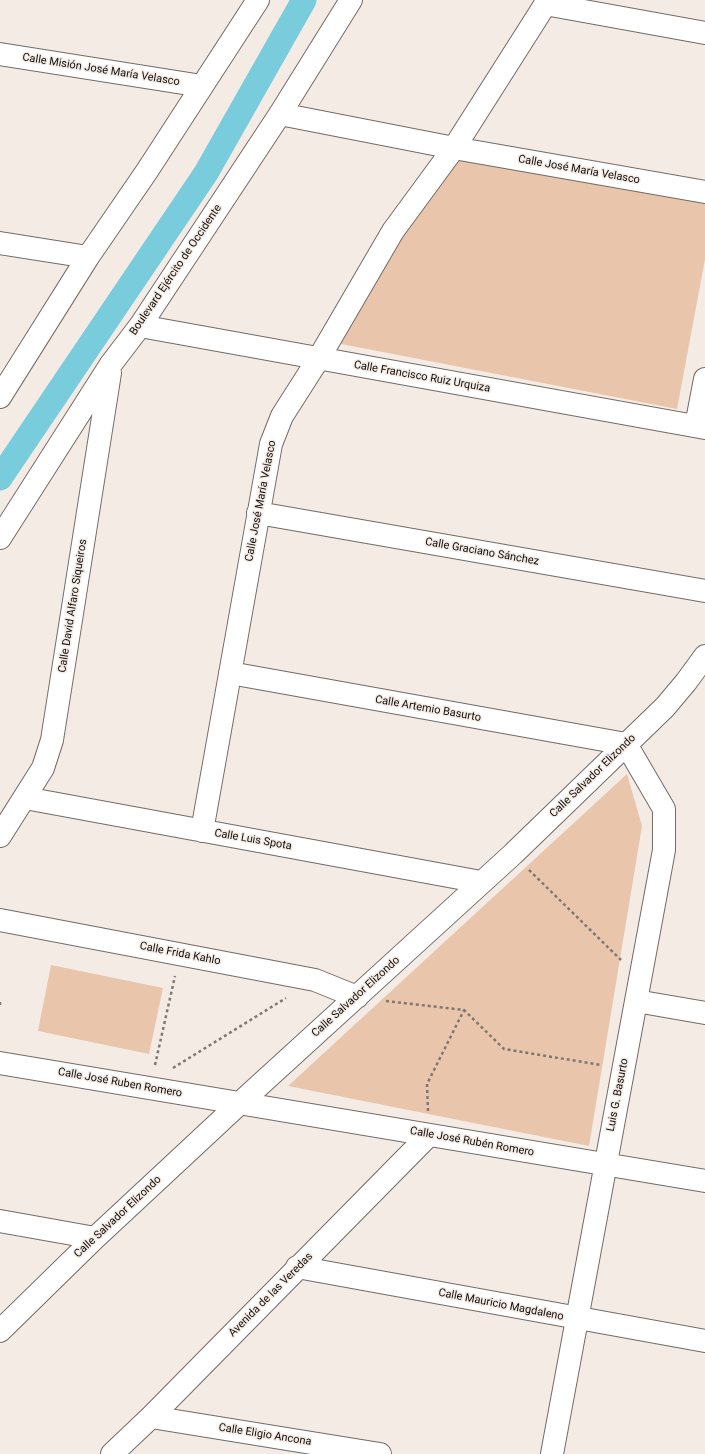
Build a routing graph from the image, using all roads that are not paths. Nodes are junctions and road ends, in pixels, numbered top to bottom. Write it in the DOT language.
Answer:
graph roads {
  1 [pos="258,0"];
  2 [pos="350,0"];
  3 [pos="546,2"];
  4 [pos="705,33"];
  5 [pos="0,54"];
  6 [pos="202,86"];
  7 [pos="280,114"];
  8 [pos="454,148"];
  9 [pos="705,192"];
  10 [pos="0,243"];
  11 [pos="88,257"];
  12 [pos="140,326"];
  13 [pos="319,358"];
  14 [pos="111,364"];
  15 [pos="705,379"];
  16 [pos="0,397"];
  17 [pos="701,427"];
  18 [pos="258,513"];
  19 [pos="0,538"];
  20 [pos="705,591"];
  21 [pos="705,656"];
  22 [pos="230,673"];
  23 [pos="696,684"];
  24 [pos="626,744"];
  25 [pos="25,798"];
  26 [pos="202,831"];
  27 [pos="0,836"];
  28 [pos="481,882"];
  29 [pos="0,920"];
  30 [pos="357,997"];
  31 [pos="636,1001"];
  32 [pos="705,1013"];
  33 [pos="0,1063"];
  34 [pos="240,1103"];
  35 [pos="429,1135"];
  36 [pos="605,1165"];
  37 [pos="705,1181"];
  38 [pos="0,1221"];
  39 [pos="95,1238"];
  40 [pos="297,1267"];
  41 [pos="577,1319"];
  42 [pos="0,1331"];
  43 [pos="705,1341"];
  44 [pos="151,1417"];
  45 [pos="112,1454"];
  46 [pos="380,1454"];
  47 [pos="552,1454"];
  1 -- 6 [label="street"];
  2 -- 7 [label="street, Boulevard Ejército de Occidente"];
  3 -- 4 [label="street"];
  3 -- 8 [label="street, Calle José María Velasco"];
  5 -- 6 [label="street, Calle Misión José María Velasco"];
  6 -- 11 [label="street"];
  7 -- 8 [label="street"];
  7 -- 12 [label="street, Boulevard Ejército de Occidente"];
  8 -- 9 [label="street, Calle José María Velasco"];
  8 -- 13 [label="street, Calle José María Velasco"];
  10 -- 11 [label="street"];
  11 -- 16 [label="street"];
  12 -- 13 [label="street, Calle Francisco Ruiz Urquiza"];
  12 -- 14 [label="street, Boulevard Ejército de Occidente"];
  13 -- 17 [label="street, Calle Francisco Ruiz Urquiza"];
  13 -- 18 [label="street, Calle José María Velasco"];
  14 -- 19 [label="street, Boulevard Ejército de Occidente"];
  14 -- 25 [label="street, Calle David Alfaro Siqueiros"];
  15 -- 17 [label="street"];
  18 -- 20 [label="street, Calle Graciano Sánchez"];
  18 -- 22 [label="street, Calle José María Velasco"];
  21 -- 23 [label="street, Calle Salvador Elizondo"];
  22 -- 24 [label="street, Calle Artemio Basurto"];
  22 -- 26 [label="street, Calle José María Velasco"];
  23 -- 24 [label="street, Calle Salvador Elizondo"];
  24 -- 28 [label="street, Calle Salvador Elizondo"];
  24 -- 31 [label="street, Luis G. Basurto"];
  25 -- 26 [label="street, Calle Luis Spota"];
  25 -- 27 [label="street, Calle David Alfaro Siqueiros"];
  26 -- 28 [label="street, Calle Luis Spota"];
  28 -- 30 [label="street, Calle Salvador Elizondo"];
  29 -- 30 [label="street, Calle Frida Kahlo"];
  30 -- 34 [label="street, Calle Salvador Elizondo"];
  31 -- 32 [label="street"];
  31 -- 36 [label="street, Luis G. Basurto"];
  33 -- 34 [label="street, Calle José Ruben Romero"];
  34 -- 35 [label="street, Calle José Rubén Romero"];
  34 -- 39 [label="street, Calle Salvador Elizondo"];
  35 -- 36 [label="street, Calle José Rubén Romero"];
  35 -- 40 [label="street, Avenida de las Veredas"];
  36 -- 37 [label="street, Calle José Rubén Romero"];
  36 -- 41 [label="street, Luis G. Basurto"];
  38 -- 39 [label="street"];
  39 -- 42 [label="street, Calle Salvador Elizondo"];
  40 -- 41 [label="street, Calle Mauricio Magdaleno"];
  40 -- 44 [label="street, Avenida de las Veredas"];
  41 -- 43 [label="street, Calle Mauricio Magdaleno"];
  41 -- 47 [label="street, Luis G. Basurto"];
  44 -- 45 [label="street, Avenida de las Veredas"];
  44 -- 46 [label="street, Calle Eligio Ancona"];
}
